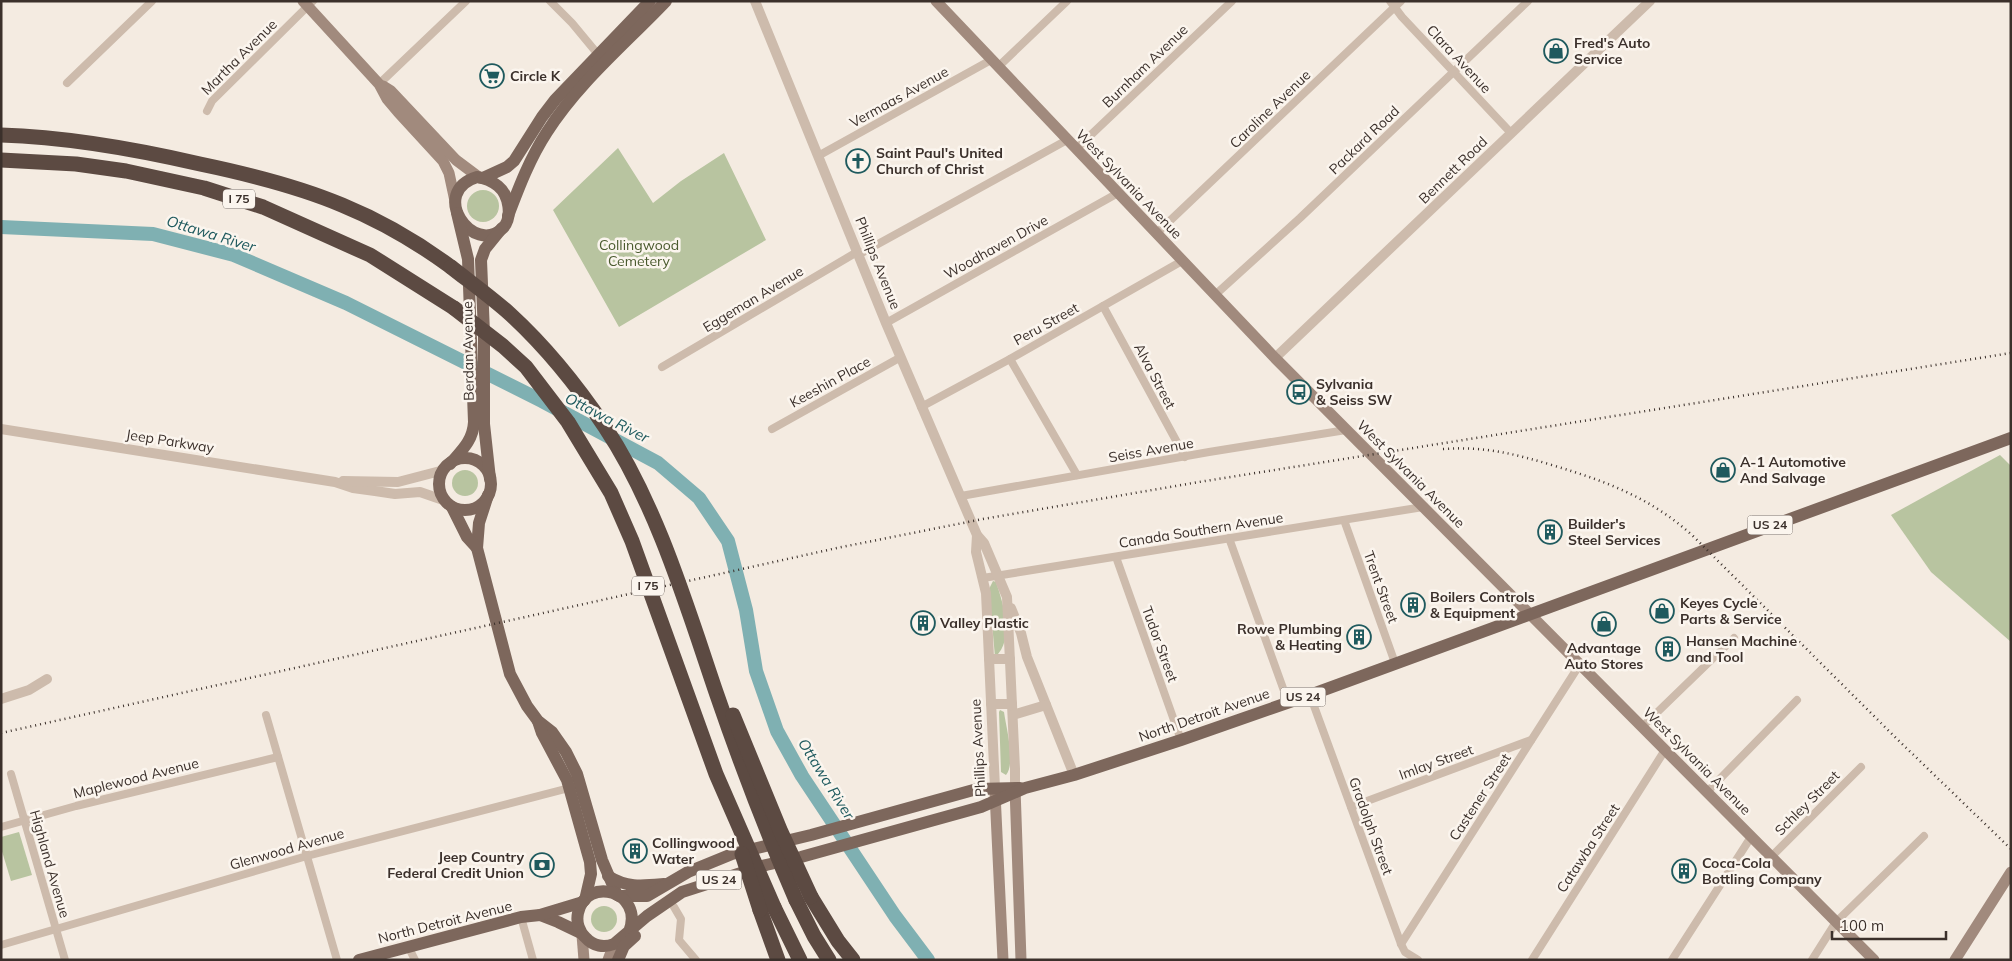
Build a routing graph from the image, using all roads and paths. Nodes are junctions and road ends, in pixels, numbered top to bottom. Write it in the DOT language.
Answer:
graph roads {
  1 [pos="152,1"];
  2 [pos="466,1"];
  3 [pos="550,1"];
  4 [pos="650,1"];
  5 [pos="666,1"];
  6 [pos="755,1"];
  7 [pos="936,1"];
  8 [pos="1067,1"];
  9 [pos="1232,1"];
  10 [pos="1528,1"];
  11 [pos="1648,2"];
  12 [pos="308,3"];
  13 [pos="1395,3"];
  14 [pos="605,58"];
  15 [pos="994,63"];
  16 [pos="1454,71"];
  17 [pos="67,83"];
  18 [pos="379,84"];
  19 [pos="207,111"];
  20 [pos="1511,133"];
  21 [pos="6,134"];
  22 [pos="1067,140"];
  23 [pos="1076,149"];
  24 [pos="818,156"];
  25 [pos="1,162"];
  26 [pos="482,178"];
  27 [pos="1118,193"];
  28 [pos="456,207"];
  29 [pos="508,216"];
  30 [pos="502,228"];
  31 [pos="1156,234"];
  32 [pos="858,253"];
  33 [pos="1182,261"];
  34 [pos="1215,295"];
  35 [pos="1103,306"];
  36 [pos="886,323"];
  37 [pos="901,357"];
  38 [pos="1275,358"];
  39 [pos="1010,359"];
  40 [pos="662,367"];
  41 [pos="477,388"];
  42 [pos="922,407"];
  43 [pos="1,429"];
  44 [pos="772,429"];
  45 [pos="1346,430"];
  46 [pos="2011,438"];
  47 [pos="1185,457"];
  48 [pos="447,467"];
  49 [pos="1077,475"];
  50 [pos="490,479"];
  51 [pos="334,482"];
  52 [pos="488,496"];
  53 [pos="961,496"];
  54 [pos="449,504"];
  55 [pos="1423,507"];
  56 [pos="1344,520"];
  57 [pos="977,535"];
  58 [pos="1229,538"];
  59 [pos="477,548"];
  60 [pos="1116,557"];
  61 [pos="998,576"];
  62 [pos="983,578"];
  63 [pos="1007,597"];
  64 [pos="1529,613"];
  65 [pos="692,622"];
  66 [pos="1734,638"];
  67 [pos="989,659"];
  68 [pos="1010,659"];
  69 [pos="1395,663"];
  70 [pos="1580,664"];
  71 [pos="47,679"];
  72 [pos="1310,695"];
  73 [pos="1,698"];
  74 [pos="1797,700"];
  75 [pos="1288,702"];
  76 [pos="991,704"];
  77 [pos="1012,704"];
  78 [pos="1046,705"];
  79 [pos="266,715"];
  80 [pos="1013,715"];
  81 [pos="1642,727"];
  82 [pos="1181,740"];
  83 [pos="1531,740"];
  84 [pos="1665,750"];
  85 [pos="278,757"];
  86 [pos="1860,766"];
  87 [pos="11,774"];
  88 [pos="1074,775"];
  89 [pos="576,786"];
  90 [pos="1018,789"];
  91 [pos="1707,792"];
  92 [pos="996,794"];
  93 [pos="1351,807"];
  94 [pos="24,821"];
  95 [pos="1,827"];
  96 [pos="1924,836"];
  97 [pos="1751,837"];
  98 [pos="307,856"];
  99 [pos="1772,857"];
  100 [pos="2011,872"];
  101 [pos="608,876"];
  102 [pos="666,883"];
  103 [pos="699,887"];
  104 [pos="618,895"];
  105 [pos="584,901"];
  106 [pos="674,906"];
  107 [pos="767,908"];
  108 [pos="540,915"];
  109 [pos="521,918"];
  110 [pos="1836,922"];
  111 [pos="56,928"];
  112 [pos="629,932"];
  113 [pos="582,934"];
  114 [pos="614,944"];
  115 [pos="1401,944"];
  116 [pos="1,945"];
  117 [pos="408,946"];
  118 [pos="66,960"];
  119 [pos="337,960"];
  120 [pos="359,960"];
  121 [pos="415,960"];
  122 [pos="533,960"];
  123 [pos="584,960"];
  124 [pos="608,960"];
  125 [pos="618,960"];
  126 [pos="696,960"];
  127 [pos="778,960"];
  128 [pos="800,960"];
  129 [pos="829,960"];
  130 [pos="853,960"];
  131 [pos="1003,960"];
  132 [pos="1021,960"];
  133 [pos="1418,960"];
  134 [pos="1532,960"];
  135 [pos="1672,960"];
  136 [pos="1812,960"];
  137 [pos="1874,960"];
  138 [pos="1955,960"];
  1 -- 17 [label="street"];
  2 -- 18 [label="street"];
  3 -- 14 [label="street"];
  4 -- 14 [label="main road"];
  5 -- 14 [label="main road"];
  6 -- 24 [label="street, Phillips Avenue"];
  7 -- 15 [label="main road, West Sylvania Avenue"];
  8 -- 15 [label="street, Vermaas Avenue"];
  9 -- 23 [label="street, Burnham Avenue"];
  10 -- 16 [label="street, Packard Road"];
  11 -- 20 [label="street, Bennett Road"];
  12 -- 18 [label="main road"];
  12 -- 19 [label="street, Martha Avenue"];
  13 -- 16 [label="street, Clara Avenue"];
  13 -- 31 [label="street, Caroline Avenue"];
  14 -- 26 [label="main road"];
  14 -- 29 [label="main road"];
  15 -- 22 [label="main road, West Sylvania Avenue"];
  15 -- 24 [label="street, Vermaas Avenue"];
  16 -- 20 [label="street, Clara Avenue"];
  16 -- 34 [label="street, Packard Road"];
  18 -- 26 [label="main road"];
  18 -- 28 [label="main road"];
  20 -- 38 [label="street, Bennett Road"];
  21 -- 65 [label="highway, I 75, bridge"];
  22 -- 23 [label="main road, West Sylvania Avenue"];
  22 -- 32 [label="street"];
  23 -- 27 [label="main road, West Sylvania Avenue"];
  24 -- 32 [label="street, Phillips Avenue"];
  25 -- 107 [label="highway, I 75, bridge"];
  26 -- 28 [label="main road"];
  26 -- 29 [label="main road"];
  27 -- 31 [label="main road, West Sylvania Avenue"];
  27 -- 36 [label="street, Woodhaven Drive"];
  28 -- 30 [label="main road"];
  28 -- 41 [label="main road, Berdan Avenue"];
  29 -- 30 [label="main road"];
  30 -- 41 [label="main road, Berdan Avenue"];
  31 -- 33 [label="main road, West Sylvania Avenue"];
  32 -- 36 [label="street, Phillips Avenue"];
  32 -- 40 [label="street, Eggeman Avenue"];
  33 -- 34 [label="main road, West Sylvania Avenue"];
  33 -- 35 [label="street, Peru Street"];
  34 -- 38 [label="main road, West Sylvania Avenue"];
  35 -- 39 [label="street, Peru Street"];
  35 -- 47 [label="street, Alva Street"];
  36 -- 37 [label="street, Phillips Avenue"];
  37 -- 42 [label="street, Phillips Avenue"];
  37 -- 44 [label="street, Keeshin Place"];
  38 -- 45 [label="main road, West Sylvania Avenue"];
  39 -- 42 [label="street, Peru Street"];
  39 -- 49 [label="street"];
  41 -- 48 [label="main road, Berdan Avenue"];
  41 -- 50 [label="main road, Berdan Avenue"];
  42 -- 53 [label="street, Phillips Avenue"];
  43 -- 51 [label="street, Jeep Parkway"];
  45 -- 47 [label="street, Seiss Avenue"];
  45 -- 55 [label="main road, West Sylvania Avenue"];
  46 -- 64 [label="main road, North Detroit Avenue / US 24"];
  47 -- 49 [label="street, Seiss Avenue"];
  48 -- 50 [label="main road"];
  48 -- 51 [label="street, Jeep Parkway"];
  48 -- 54 [label="main road"];
  49 -- 53 [label="street, Seiss Avenue"];
  50 -- 52 [label="main road"];
  51 -- 54 [label="street, Jeep Parkway"];
  52 -- 54 [label="main road"];
  52 -- 59 [label="main road"];
  53 -- 57 [label="street, Phillips Avenue"];
  54 -- 59 [label="main road"];
  55 -- 56 [label="street, Canada Southern Avenue"];
  55 -- 64 [label="main road, West Sylvania Avenue"];
  56 -- 58 [label="street, Canada Southern Avenue"];
  56 -- 69 [label="street, Trent Street"];
  57 -- 61 [label="street, Phillips Avenue"];
  57 -- 62 [label="street, Phillips Avenue"];
  58 -- 60 [label="street, Canada Southern Avenue"];
  58 -- 75 [label="street"];
  59 -- 89 [label="main road"];
  60 -- 61 [label="street, Canada Southern Avenue"];
  60 -- 82 [label="street, Tudor Street"];
  61 -- 62 [label="street, Canada Southern Avenue"];
  61 -- 63 [label="street, Phillips Avenue"];
  62 -- 67 [label="street, Phillips Avenue"];
  63 -- 68 [label="street, Phillips Avenue"];
  63 -- 78 [label="street, Phillips Avenue"];
  64 -- 69 [label="main road, North Detroit Avenue / US 24"];
  64 -- 70 [label="main road, West Sylvania Avenue"];
  65 -- 129 [label="highway, I 75, bridge"];
  65 -- 130 [label="highway, bridge"];
  66 -- 81 [label="street"];
  67 -- 68 [label="street"];
  67 -- 76 [label="street, Phillips Avenue"];
  68 -- 77 [label="street, Phillips Avenue"];
  69 -- 72 [label="main road, North Detroit Avenue / US 24"];
  70 -- 81 [label="main road, West Sylvania Avenue"];
  70 -- 83 [label="street, Castener Street"];
  71 -- 73 [label="street"];
  72 -- 75 [label="main road, North Detroit Avenue / US 24"];
  72 -- 93 [label="street, Gradolph Street"];
  74 -- 91 [label="street"];
  75 -- 82 [label="main road, North Detroit Avenue / US 24"];
  76 -- 77 [label="street"];
  76 -- 92 [label="street, Phillips Avenue"];
  77 -- 80 [label="street, Phillips Avenue"];
  78 -- 80 [label="street"];
  78 -- 88 [label="street, Phillips Avenue"];
  79 -- 85 [label="street"];
  80 -- 90 [label="street, Phillips Avenue"];
  81 -- 84 [label="main road, West Sylvania Avenue"];
  82 -- 88 [label="main road, North Detroit Avenue / US 24"];
  83 -- 93 [label="street, Imlay Street"];
  83 -- 115 [label="street, Castener Street"];
  84 -- 91 [label="main road, West Sylvania Avenue"];
  84 -- 134 [label="street, Catawba Street"];
  85 -- 94 [label="street, Maplewood Avenue"];
  85 -- 98 [label="street"];
  86 -- 99 [label="street, Schley Street"];
  87 -- 94 [label="street, Highland Avenue"];
  88 -- 90 [label="main road, North Detroit Avenue / US 24"];
  89 -- 98 [label="street, Glenwood Avenue"];
  89 -- 101 [label="main road"];
  89 -- 105 [label="main road"];
  90 -- 92 [label="main road, North Detroit Avenue / US 24"];
  90 -- 132 [label="main road, Phillips Avenue"];
  91 -- 97 [label="main road, West Sylvania Avenue"];
  92 -- 102 [label="main road, North Detroit Avenue / US 24"];
  92 -- 103 [label="main road, North Detroit Avenue / US 24"];
  92 -- 131 [label="main road, Phillips Avenue"];
  93 -- 115 [label="street, Gradolph Street"];
  94 -- 95 [label="street, Maplewood Avenue"];
  94 -- 111 [label="street, Highland Avenue"];
  96 -- 110 [label="street"];
  97 -- 99 [label="main road, West Sylvania Avenue"];
  97 -- 135 [label="street"];
  98 -- 111 [label="street, Glenwood Avenue"];
  98 -- 119 [label="street"];
  99 -- 110 [label="main road, West Sylvania Avenue"];
  100 -- 138 [label="main road"];
  101 -- 102 [label="main road"];
  101 -- 104 [label="main road"];
  102 -- 104 [label="main road, North Detroit Avenue / US 24"];
  103 -- 106 [label="main road"];
  103 -- 112 [label="main road, North Detroit Avenue / US 24"];
  104 -- 105 [label="main road, US 24"];
  104 -- 112 [label="main road"];
  105 -- 108 [label="main road, North Detroit Avenue / US 24"];
  105 -- 113 [label="main road"];
  106 -- 125 [label="main road"];
  106 -- 126 [label="street"];
  107 -- 127 [label="highway"];
  107 -- 128 [label="highway, I 75"];
  108 -- 109 [label="main road, North Detroit Avenue / US 24"];
  108 -- 113 [label="main road"];
  109 -- 117 [label="main road, North Detroit Avenue / US 24"];
  109 -- 122 [label="street"];
  110 -- 136 [label="street"];
  110 -- 137 [label="main road, West Sylvania Avenue"];
  111 -- 116 [label="street, Glenwood Avenue"];
  111 -- 118 [label="street, Highland Avenue"];
  112 -- 114 [label="main road, US 24"];
  113 -- 114 [label="main road"];
  113 -- 123 [label="main road"];
  114 -- 124 [label="main road"];
  115 -- 133 [label="street, Gradolph Street"];
  117 -- 120 [label="main road, North Detroit Avenue / US 24"];
  117 -- 121 [label="street"];
}
